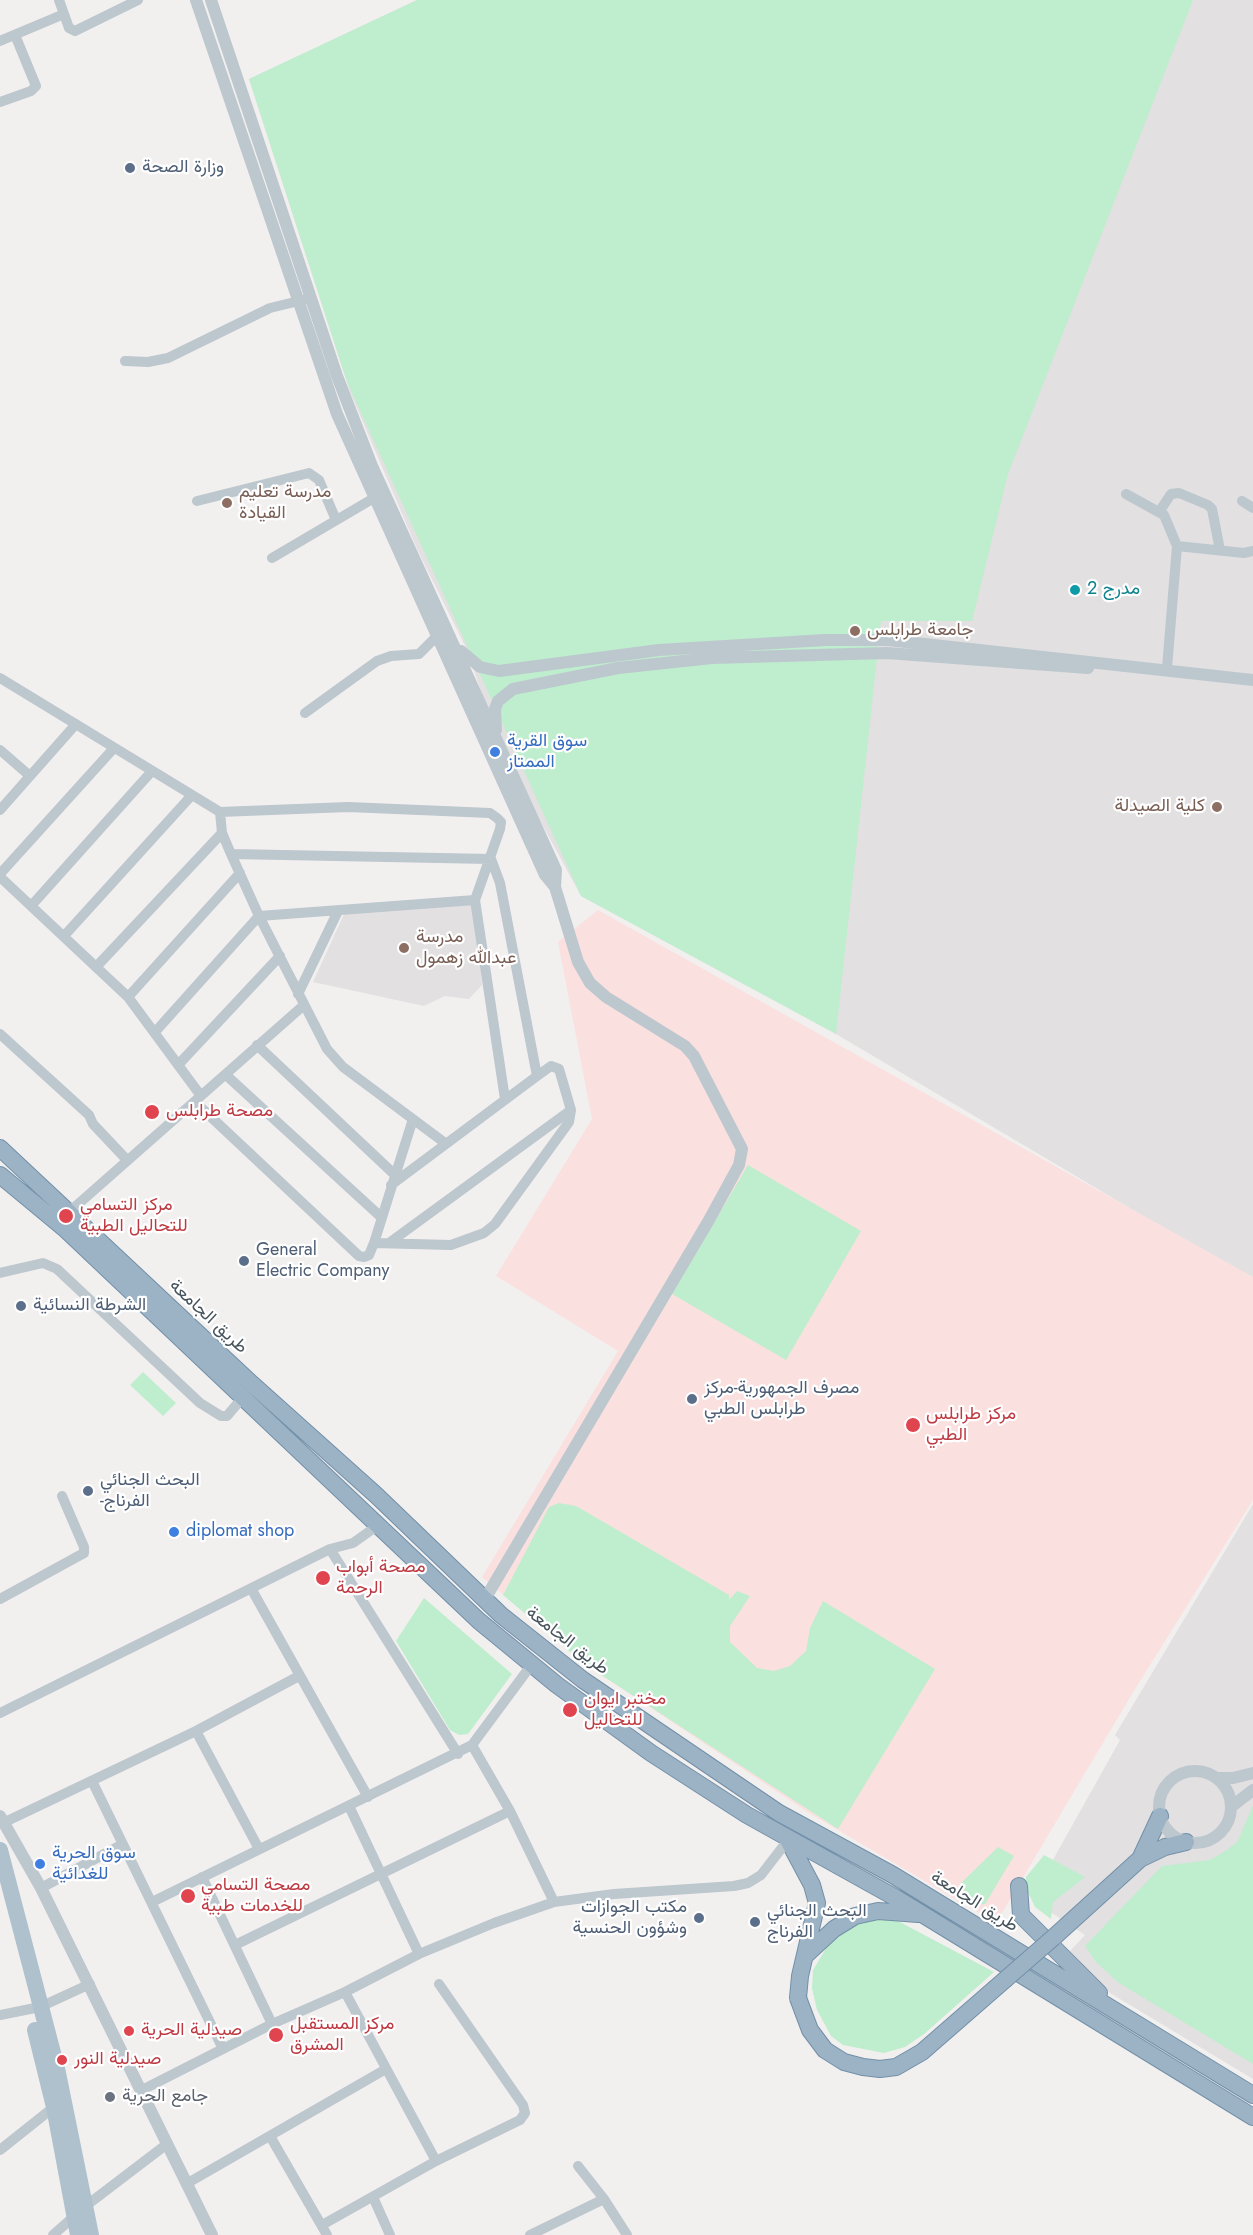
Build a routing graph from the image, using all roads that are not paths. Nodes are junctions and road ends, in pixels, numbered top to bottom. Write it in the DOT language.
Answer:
graph roads {
  1 [pos="59,0"];
  2 [pos="138,0"];
  3 [pos="196,0"];
  4 [pos="211,0"];
  5 [pos="64,14"];
  6 [pos="15,35"];
  7 [pos="0,41"];
  8 [pos="0,102"];
  9 [pos="304,300"];
  10 [pos="125,361"];
  11 [pos="1126,494"];
  12 [pos="374,498"];
  13 [pos="197,501"];
  14 [pos="1242,501"];
  15 [pos="1253,508"];
  16 [pos="1159,512"];
  17 [pos="336,520"];
  18 [pos="1177,546"];
  19 [pos="1220,550"];
  20 [pos="1253,551"];
  21 [pos="272,558"];
  22 [pos="438,635"];
  23 [pos="888,640"];
  24 [pos="455,645"];
  25 [pos="887,653"];
  26 [pos="570,663"];
  27 [pos="541,666"];
  28 [pos="1167,668"];
  29 [pos="572,676"];
  30 [pos="0,678"];
  31 [pos="1253,680"];
  32 [pos="544,682"];
  33 [pos="1253,687"];
  34 [pos="305,713"];
  35 [pos="76,724"];
  36 [pos="499,744"];
  37 [pos="114,748"];
  38 [pos="0,750"];
  39 [pos="153,771"];
  40 [pos="30,776"];
  41 [pos="192,795"];
  42 [pos="0,810"];
  43 [pos="220,812"];
  44 [pos="222,833"];
  45 [pos="231,854"];
  46 [pos="491,859"];
  47 [pos="240,873"];
  48 [pos="0,875"];
  49 [pos="555,887"];
  50 [pos="475,900"];
  51 [pos="31,906"];
  52 [pos="338,911"];
  53 [pos="259,916"];
  54 [pos="64,936"];
  55 [pos="280,956"];
  56 [pos="97,966"];
  57 [pos="298,994"];
  58 [pos="128,998"];
  59 [pos="304,1005"];
  60 [pos="155,1032"];
  61 [pos="0,1034"];
  62 [pos="256,1045"];
  63 [pos="178,1065"];
  64 [pos="226,1074"];
  65 [pos="537,1076"];
  66 [pos="198,1099"];
  67 [pos="505,1099"];
  68 [pos="570,1110"];
  69 [pos="413,1119"];
  70 [pos="445,1143"];
  71 [pos="0,1148"];
  72 [pos="126,1159"];
  73 [pos="394,1174"];
  74 [pos="0,1175"];
  75 [pos="391,1185"];
  76 [pos="68,1213"];
  77 [pos="381,1217"];
  78 [pos="374,1243"];
  79 [pos="389,1243"];
  80 [pos="0,1273"];
  81 [pos="243,1397"];
  82 [pos="62,1496"];
  83 [pos="377,1526"];
  84 [pos="330,1549"];
  85 [pos="252,1590"];
  86 [pos="0,1599"];
  87 [pos="484,1599"];
  88 [pos="532,1664"];
  89 [pos="299,1676"];
  90 [pos="0,1713"];
  91 [pos="196,1731"];
  92 [pos="472,1745"];
  93 [pos="458,1754"];
  94 [pos="1253,1773"];
  95 [pos="1217,1778"];
  96 [pos="92,1781"];
  97 [pos="1253,1790"];
  98 [pos="368,1797"];
  99 [pos="349,1806"];
  100 [pos="1231,1807"];
  101 [pos="510,1811"];
  102 [pos="1160,1816"];
  103 [pos="3,1819"];
  104 [pos="788,1840"];
  105 [pos="1186,1842"];
  106 [pos="123,1844"];
  107 [pos="260,1849"];
  108 [pos="0,1850"];
  109 [pos="1140,1859"];
  110 [pos="381,1874"];
  111 [pos="202,1877"];
  112 [pos="1019,1886"];
  113 [pos="41,1887"];
  114 [pos="0,1898"];
  115 [pos="152,1902"];
  116 [pos="554,1902"];
  117 [pos="921,1914"];
  118 [pos="235,1945"];
  119 [pos="419,1954"];
  120 [pos="804,1956"];
  121 [pos="90,1984"];
  122 [pos="439,1984"];
  123 [pos="345,1992"];
  124 [pos="1112,2007"];
  125 [pos="35,2009"];
  126 [pos="0,2015"];
  127 [pos="272,2024"];
  128 [pos="40,2029"];
  129 [pos="223,2049"];
  130 [pos="386,2069"];
  131 [pos="142,2090"];
  132 [pos="1253,2095"];
  133 [pos="54,2108"];
  134 [pos="1253,2117"];
  135 [pos="270,2136"];
  136 [pos="167,2144"];
  137 [pos="0,2150"];
  138 [pos="436,2161"];
  139 [pos="578,2166"];
  140 [pos="186,2184"];
  141 [pos="373,2197"];
  142 [pos="604,2199"];
  143 [pos="81,2210"];
  144 [pos="325,2230"];
  145 [pos="53,2235"];
  146 [pos="78,2235"];
  147 [pos="91,2235"];
  148 [pos="212,2235"];
  149 [pos="390,2235"];
  150 [pos="530,2235"];
  151 [pos="627,2235"];
  1 -- 5 [label="street"];
  2 -- 5 [label="street"];
  3 -- 9 [label="street"];
  4 -- 9 [label="street"];
  5 -- 6 [label="street"];
  6 -- 7 [label="street"];
  6 -- 8 [label="street"];
  9 -- 10 [label="street"];
  9 -- 12 [label="street"];
  9 -- 24 [label="street"];
  11 -- 16 [label="street"];
  12 -- 17 [label="street"];
  12 -- 22 [label="street"];
  13 -- 17 [label="street"];
  14 -- 15 [label="street"];
  16 -- 18 [label="street"];
  16 -- 19 [label="street"];
  17 -- 21 [label="street"];
  18 -- 19 [label="street"];
  18 -- 28 [label="street"];
  19 -- 20 [label="street"];
  22 -- 34 [label="street"];
  22 -- 49 [label="street"];
  23 -- 25 [label="street"];
  23 -- 26 [label="street"];
  23 -- 28 [label="street"];
  24 -- 27 [label="street"];
  24 -- 36 [label="street"];
  25 -- 29 [label="street"];
  25 -- 33 [label="street"];
  26 -- 27 [label="street"];
  26 -- 29 [label="street"];
  27 -- 32 [label="street"];
  28 -- 31 [label="street"];
  29 -- 32 [label="street"];
  30 -- 35 [label="street"];
  32 -- 36 [label="street"];
  35 -- 37 [label="street"];
  35 -- 40 [label="street"];
  36 -- 49 [label="street"];
  37 -- 39 [label="street"];
  37 -- 48 [label="street"];
  38 -- 40 [label="street"];
  39 -- 41 [label="street"];
  39 -- 51 [label="street"];
  40 -- 42 [label="street"];
  41 -- 43 [label="street"];
  41 -- 54 [label="street"];
  43 -- 44 [label="street"];
  43 -- 46 [label="street"];
  44 -- 45 [label="street"];
  44 -- 56 [label="street"];
  45 -- 46 [label="street"];
  45 -- 47 [label="street"];
  46 -- 50 [label="street"];
  46 -- 65 [label="street"];
  47 -- 53 [label="street"];
  47 -- 58 [label="street"];
  48 -- 51 [label="street"];
  49 -- 87 [label="street"];
  50 -- 52 [label="street"];
  50 -- 67 [label="street"];
  51 -- 54 [label="street"];
  52 -- 53 [label="street"];
  52 -- 57 [label="street"];
  53 -- 55 [label="street"];
  53 -- 60 [label="street"];
  54 -- 56 [label="street"];
  55 -- 57 [label="street"];
  55 -- 63 [label="street"];
  56 -- 58 [label="street"];
  57 -- 59 [label="street"];
  58 -- 60 [label="street"];
  59 -- 62 [label="street"];
  59 -- 69 [label="street"];
  60 -- 63 [label="street"];
  61 -- 72 [label="street"];
  62 -- 64 [label="street"];
  62 -- 73 [label="street"];
  63 -- 66 [label="street"];
  64 -- 66 [label="street"];
  64 -- 77 [label="street"];
  65 -- 67 [label="street"];
  65 -- 68 [label="street"];
  66 -- 72 [label="street"];
  66 -- 78 [label="street"];
  67 -- 70 [label="street"];
  68 -- 79 [label="street"];
  68 -- 79 [label="street"];
  69 -- 70 [label="street"];
  69 -- 73 [label="street"];
  70 -- 75 [label="street"];
  71 -- 76 [label="highway, طريق الجامعة"];
  72 -- 76 [label="street"];
  73 -- 75 [label="street"];
  74 -- 81 [label="highway, طريق الجامعة"];
  75 -- 77 [label="street"];
  76 -- 87 [label="highway, طريق الجامعة"];
  77 -- 78 [label="street"];
  78 -- 79 [label="street"];
  80 -- 81 [label="street"];
  81 -- 83 [label="highway, طريق الجامعة"];
  82 -- 86 [label="street"];
  83 -- 84 [label="street"];
  83 -- 88 [label="highway, طريق الجامعة"];
  84 -- 85 [label="street"];
  84 -- 93 [label="street"];
  85 -- 89 [label="street"];
  85 -- 90 [label="street"];
  87 -- 124 [label="highway, طريق الجامعة"];
  88 -- 92 [label="street"];
  88 -- 104 [label="highway, طريق الجامعة"];
  89 -- 91 [label="street"];
  89 -- 98 [label="street"];
  91 -- 96 [label="street"];
  91 -- 107 [label="street"];
  92 -- 93 [label="street"];
  92 -- 101 [label="street"];
  93 -- 98 [label="street"];
  94 -- 95 [label="street"];
  95 -- 100 [label="street"];
  95 -- 102 [label="street"];
  96 -- 103 [label="street"];
  96 -- 106 [label="street"];
  97 -- 100 [label="street"];
  98 -- 99 [label="street"];
  99 -- 107 [label="street"];
  99 -- 110 [label="street"];
  100 -- 105 [label="street"];
  101 -- 110 [label="street"];
  101 -- 116 [label="street"];
  102 -- 105 [label="street"];
  102 -- 109 [label="highway"];
  103 -- 113 [label="street"];
  104 -- 116 [label="street"];
  104 -- 117 [label="highway, طريق الجامعة"];
  104 -- 120 [label="highway"];
  105 -- 109 [label="highway"];
  106 -- 113 [label="street"];
  106 -- 115 [label="street"];
  107 -- 111 [label="street"];
  108 -- 125 [label="main road"];
  109 -- 120 [label="highway, bridge"];
  110 -- 118 [label="street"];
  110 -- 119 [label="street"];
  111 -- 115 [label="street"];
  111 -- 118 [label="street"];
  112 -- 124 [label="highway"];
  113 -- 121 [label="street"];
  114 -- 125 [label="main road"];
  115 -- 129 [label="street"];
  116 -- 119 [label="street"];
  117 -- 120 [label="highway"];
  117 -- 134 [label="highway, طريق الجامعة"];
  118 -- 127 [label="street"];
  119 -- 123 [label="street"];
  121 -- 125 [label="street"];
  121 -- 131 [label="street"];
  122 -- 138 [label="street"];
  123 -- 127 [label="street"];
  123 -- 130 [label="street"];
  124 -- 132 [label="highway, طريق الجامعة"];
  125 -- 126 [label="street"];
  125 -- 128 [label="main road"];
  127 -- 129 [label="street"];
  128 -- 133 [label="main road"];
  128 -- 143 [label="main road"];
  129 -- 131 [label="street"];
  130 -- 135 [label="street"];
  130 -- 138 [label="street"];
  131 -- 136 [label="street"];
  133 -- 137 [label="street"];
  133 -- 143 [label="main road"];
  135 -- 140 [label="street"];
  135 -- 144 [label="street"];
  136 -- 140 [label="street"];
  136 -- 143 [label="street"];
  138 -- 141 [label="street"];
  139 -- 142 [label="street"];
  140 -- 148 [label="street"];
  141 -- 144 [label="street"];
  141 -- 149 [label="street"];
  142 -- 150 [label="street"];
  142 -- 151 [label="street"];
  143 -- 145 [label="street"];
  143 -- 146 [label="main road"];
  143 -- 147 [label="main road"];
}
